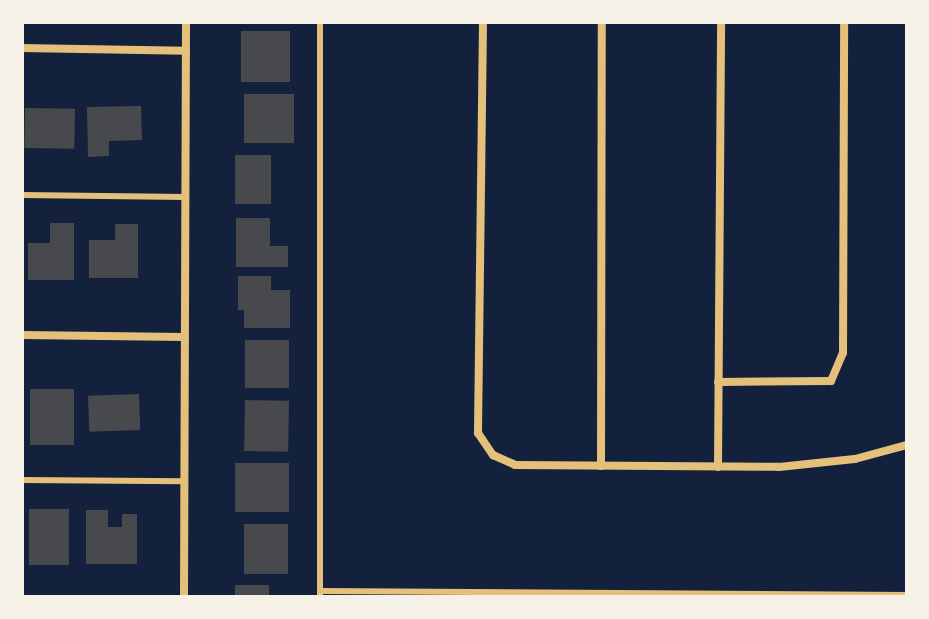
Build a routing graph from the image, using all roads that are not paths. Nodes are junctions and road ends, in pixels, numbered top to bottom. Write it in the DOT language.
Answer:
graph roads {
  1 [pos="186,22"];
  2 [pos="320,22"];
  3 [pos="483,22"];
  4 [pos="602,22"];
  5 [pos="721,22"];
  6 [pos="844,22"];
  7 [pos="22,48"];
  8 [pos="186,51"];
  9 [pos="22,195"];
  10 [pos="185,197"];
  11 [pos="22,335"];
  12 [pos="184,337"];
  13 [pos="718,382"];
  14 [pos="907,445"];
  15 [pos="601,466"];
  16 [pos="718,467"];
  17 [pos="22,480"];
  18 [pos="184,481"];
  19 [pos="320,594"];
  20 [pos="907,595"];
  21 [pos="184,597"];
  1 -- 8 [label="street"];
  2 -- 19 [label="lane"];
  3 -- 15 [label="street"];
  4 -- 15 [label="street"];
  5 -- 13 [label="street"];
  6 -- 13 [label="street"];
  7 -- 8 [label="street"];
  8 -- 10 [label="street"];
  9 -- 10 [label="lane"];
  10 -- 12 [label="street"];
  11 -- 12 [label="street"];
  12 -- 18 [label="street"];
  13 -- 16 [label="street"];
  14 -- 16 [label="street"];
  15 -- 16 [label="street"];
  17 -- 18 [label="lane"];
  18 -- 21 [label="street"];
  19 -- 20 [label="lane"];
}
